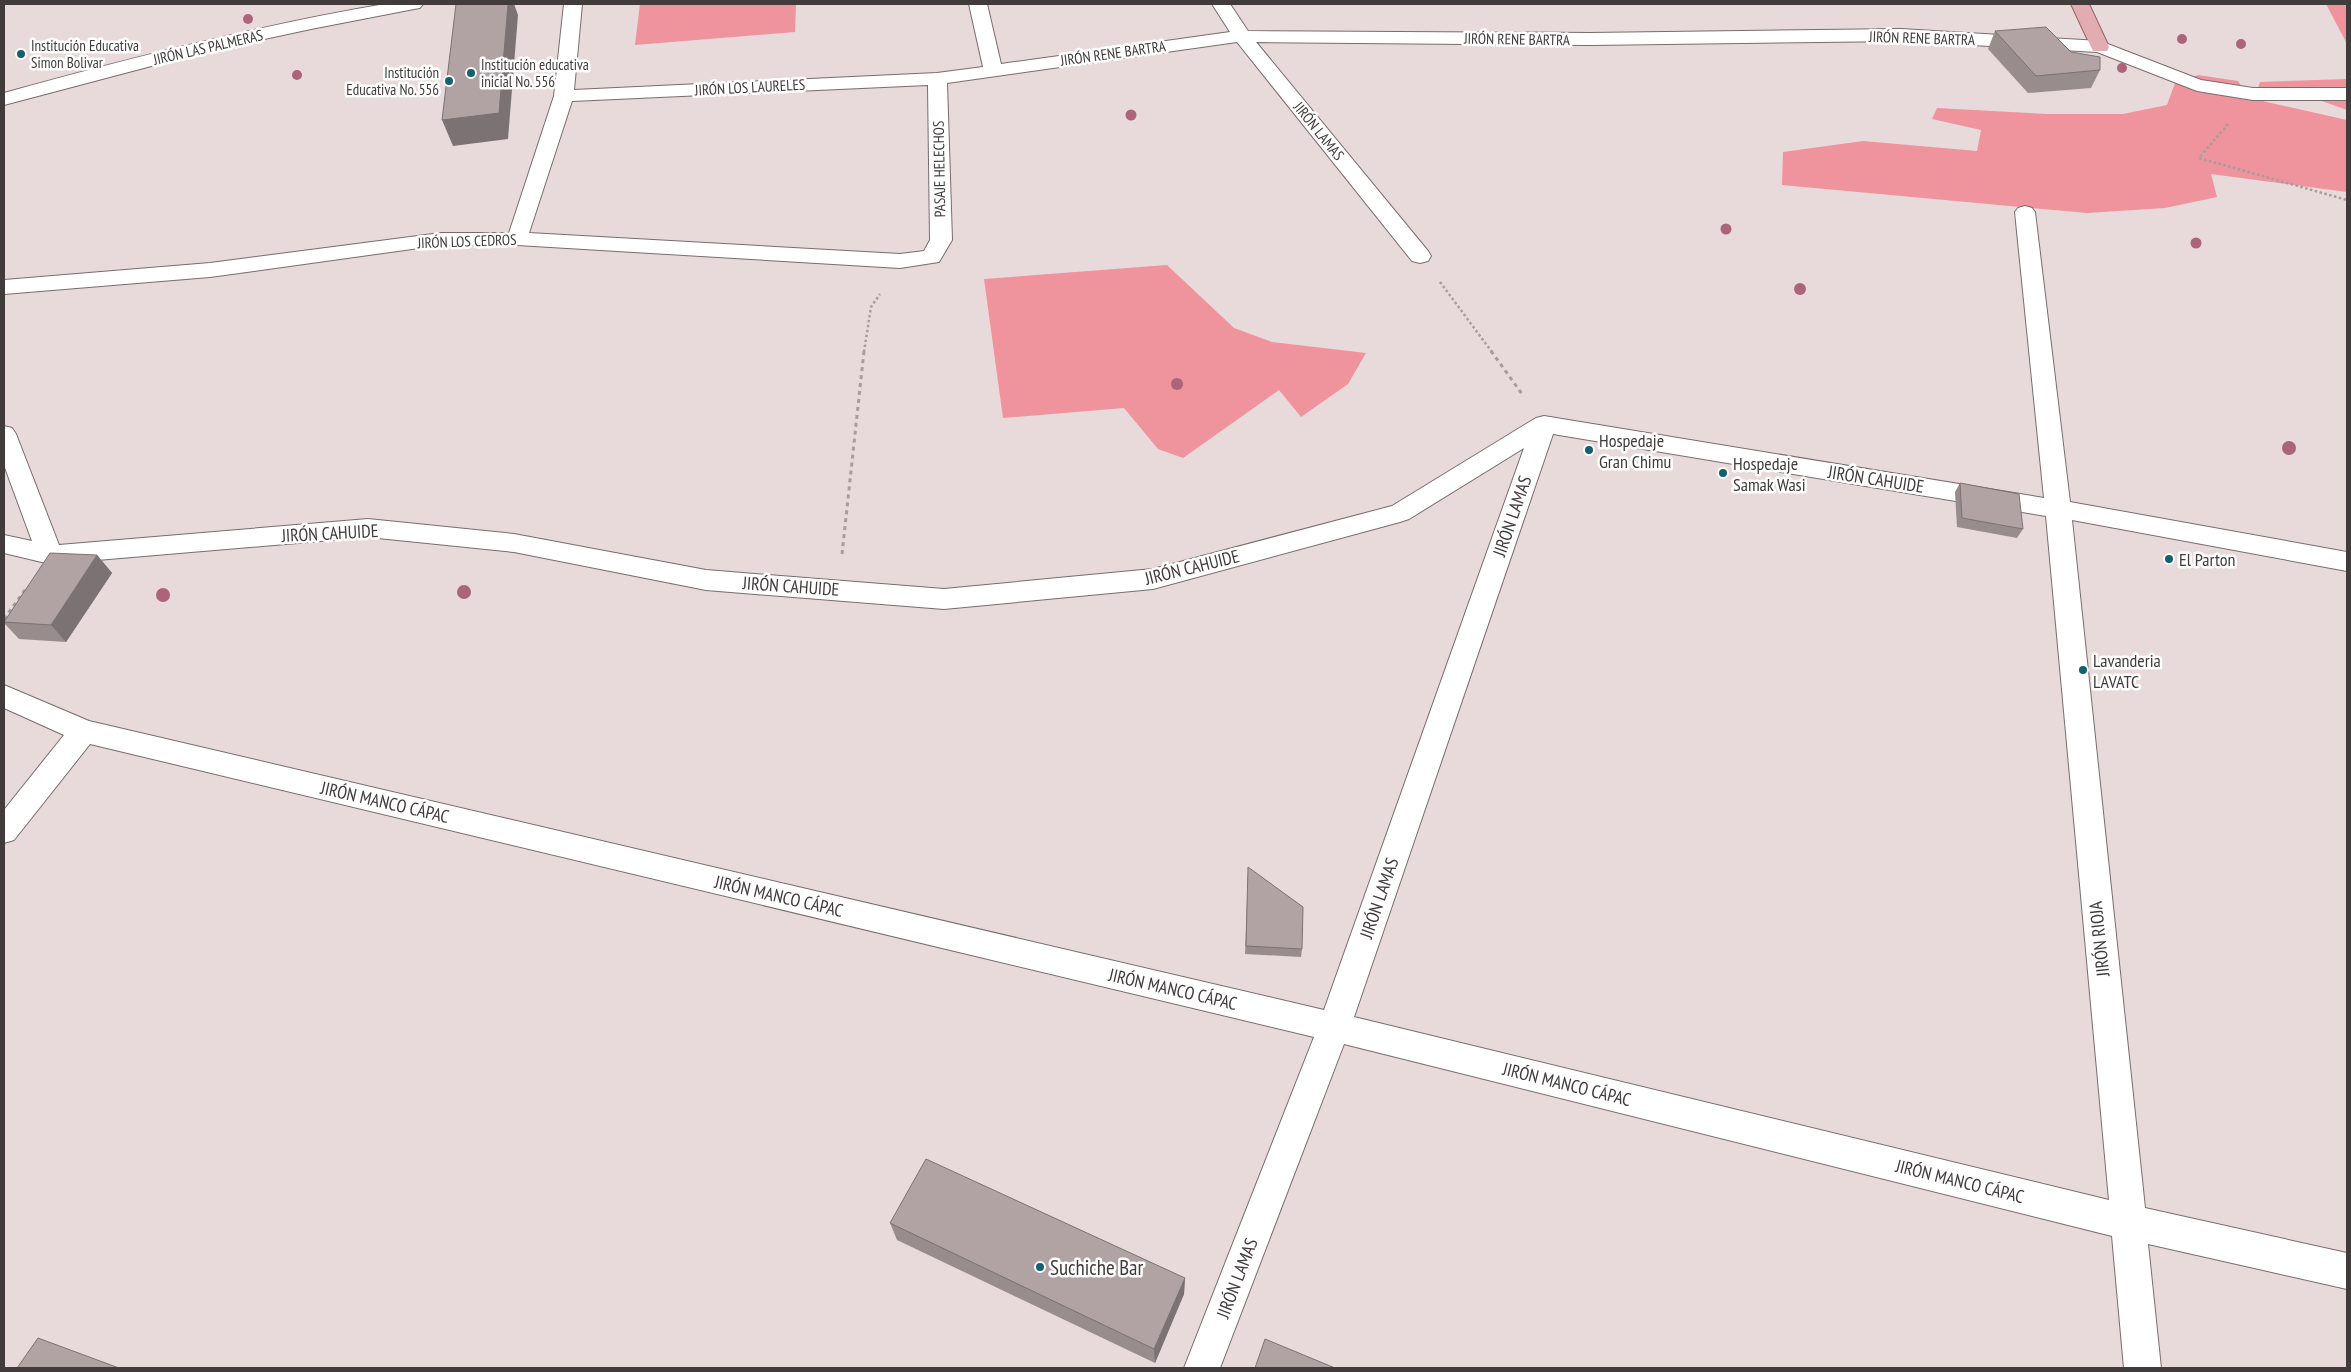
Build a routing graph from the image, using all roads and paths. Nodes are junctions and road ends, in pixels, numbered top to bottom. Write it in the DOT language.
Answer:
graph roads {
  1 [pos="414,4"];
  2 [pos="573,4"];
  3 [pos="978,4"];
  4 [pos="1221,4"];
  5 [pos="2080,4"];
  6 [pos="1242,36"];
  7 [pos="2100,47"];
  8 [pos="993,70"];
  9 [pos="937,79"];
  10 [pos="2253,94"];
  11 [pos="2347,94"];
  12 [pos="564,96"];
  13 [pos="4,99"];
  14 [pos="2347,200"];
  15 [pos="2025,212"];
  16 [pos="517,239"];
  17 [pos="1420,256"];
  18 [pos="931,257"];
  19 [pos="900,261"];
  20 [pos="4,287"];
  21 [pos="1544,424"];
  22 [pos="4,434"];
  23 [pos="2058,509"];
  24 [pos="4,544"];
  25 [pos="50,555"];
  26 [pos="2347,561"];
  27 [pos="838,589"];
  28 [pos="4,696"];
  29 [pos="84,731"];
  30 [pos="4,831"];
  31 [pos="1334,1027"];
  32 [pos="2127,1222"];
  33 [pos="2347,1271"];
  34 [pos="1202,1368"];
  35 [pos="2143,1368"];
  1 -- 13 [label="street, JIRÓN LAS PALMERAS"];
  2 -- 12 [label="street"];
  3 -- 8 [label="street"];
  4 -- 6 [label="street, JIRÓN LAMAS"];
  5 -- 7 [label="main road"];
  6 -- 7 [label="street, JIRÓN RENE BARTRA"];
  6 -- 8 [label="street, JIRÓN RENE BARTRA"];
  6 -- 17 [label="street, JIRÓN LAMAS"];
  7 -- 10 [label="street, JIRÓN RENE BARTRA"];
  8 -- 9 [label="street, JIRÓN RENE BARTRA"];
  9 -- 12 [label="street, JIRÓN LOS LAURELES"];
  9 -- 18 [label="street, PASAJE HELECHOS"];
  10 -- 11 [label="street, JIRÓN RENE BARTRA"];
  10 -- 14 [label="path"];
  12 -- 16 [label="street"];
  15 -- 23 [label="street, JIRÓN RIOJA"];
  16 -- 19 [label="street, JIRÓN LOS CEDROS"];
  16 -- 20 [label="street, JIRÓN LOS CEDROS"];
  17 -- 21 [label="path"];
  18 -- 19 [label="street, JIRÓN LOS CEDROS"];
  19 -- 27 [label="path"];
  21 -- 23 [label="street, JIRÓN CAHUIDE"];
  21 -- 27 [label="street, JIRÓN CAHUIDE"];
  21 -- 31 [label="street, JIRÓN LAMAS"];
  22 -- 25 [label="street"];
  23 -- 26 [label="street, JIRÓN CAHUIDE"];
  23 -- 32 [label="street, JIRÓN RIOJA"];
  24 -- 25 [label="street, JIRÓN CAHUIDE"];
  25 -- 27 [label="street, JIRÓN CAHUIDE"];
  28 -- 29 [label="street, JIRÓN MANCO CÁPAC"];
  29 -- 30 [label="street"];
  29 -- 31 [label="street, JIRÓN MANCO CÁPAC"];
  31 -- 32 [label="street, JIRÓN MANCO CÁPAC"];
  31 -- 34 [label="street, JIRÓN LAMAS"];
  32 -- 33 [label="street, JIRÓN MANCO CÁPAC"];
  32 -- 35 [label="street, JIRÓN RIOJA"];
}
